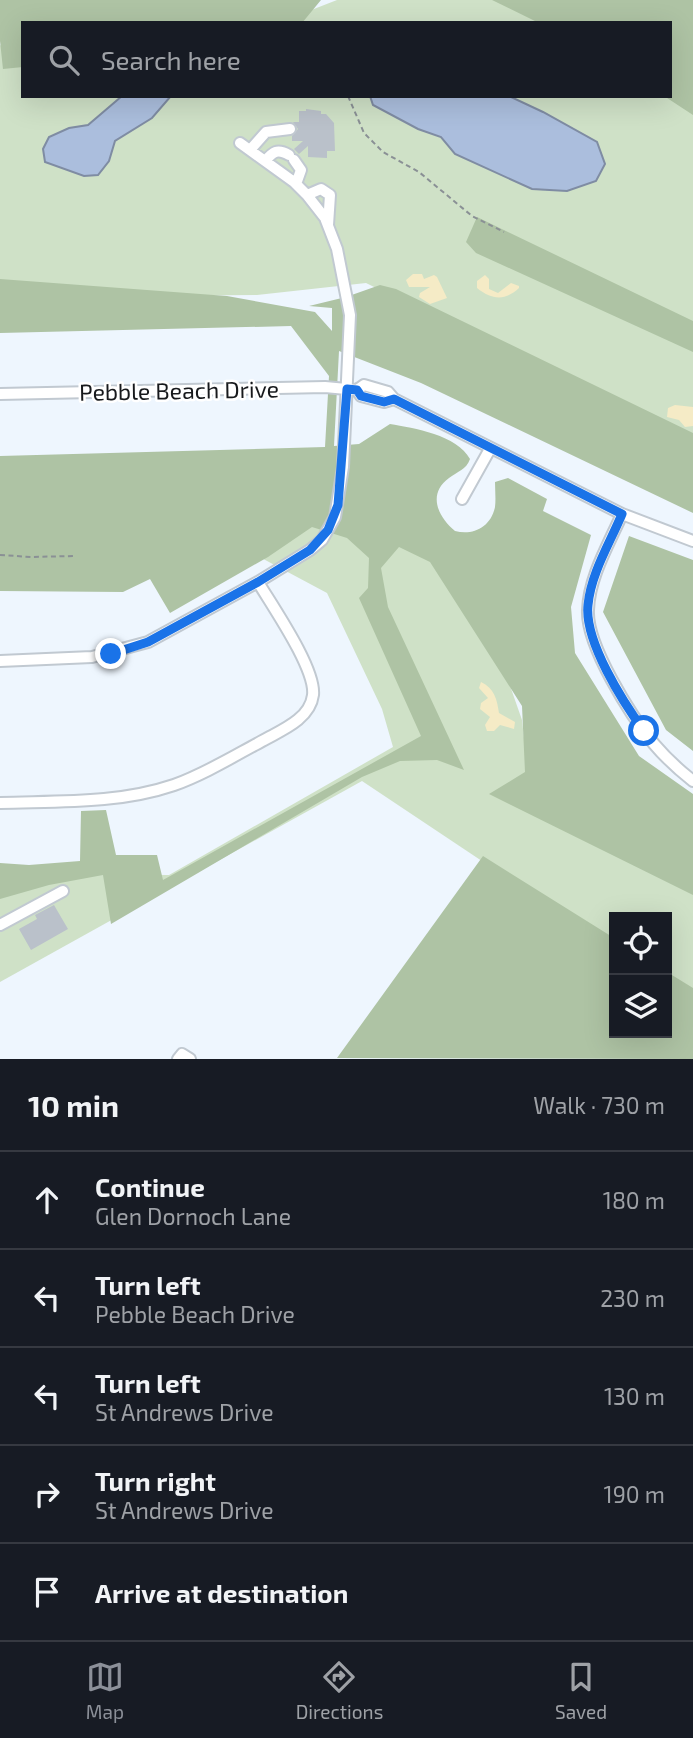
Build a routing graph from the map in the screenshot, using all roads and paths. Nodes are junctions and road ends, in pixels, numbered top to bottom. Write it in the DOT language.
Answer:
graph roads {
  1 [pos="349,98"];
  2 [pos="290,129"];
  3 [pos="240,143"];
  4 [pos="250,150"];
  5 [pos="265,161"];
  6 [pos="296,184"];
  7 [pos="307,195"];
  8 [pos="328,225"];
  9 [pos="504,232"];
  10 [pos="352,389"];
  11 [pos="0,394"];
  12 [pos="490,449"];
  13 [pos="462,499"];
  14 [pos="622,514"];
  15 [pos="693,541"];
  16 [pos="0,555"];
  17 [pos="74,556"];
  18 [pos="258,582"];
  19 [pos="0,661"];
  20 [pos="693,780"];
  21 [pos="0,803"];
  22 [pos="63,891"];
  23 [pos="0,925"];
  24 [pos="178,1059"];
  25 [pos="190,1059"];
  1 -- 9 [label="path"];
  2 -- 4 [label="street"];
  3 -- 4 [label="street"];
  4 -- 5 [label="street"];
  5 -- 6 [label="street"];
  5 -- 6 [label="street"];
  6 -- 7 [label="street"];
  7 -- 8 [label="street"];
  7 -- 8 [label="street"];
  8 -- 10 [label="street"];
  10 -- 11 [label="street, Pebble Beach Drive"];
  10 -- 12 [label="street, Pebble Beach Drive"];
  10 -- 18 [label="street"];
  12 -- 13 [label="street"];
  12 -- 14 [label="street, Pebble Beach Drive"];
  14 -- 15 [label="street, Pebble Beach Drive"];
  14 -- 20 [label="street"];
  16 -- 17 [label="path"];
  18 -- 19 [label="street"];
  18 -- 21 [label="street"];
  22 -- 23 [label="street"];
  24 -- 25 [label="street"];
}
